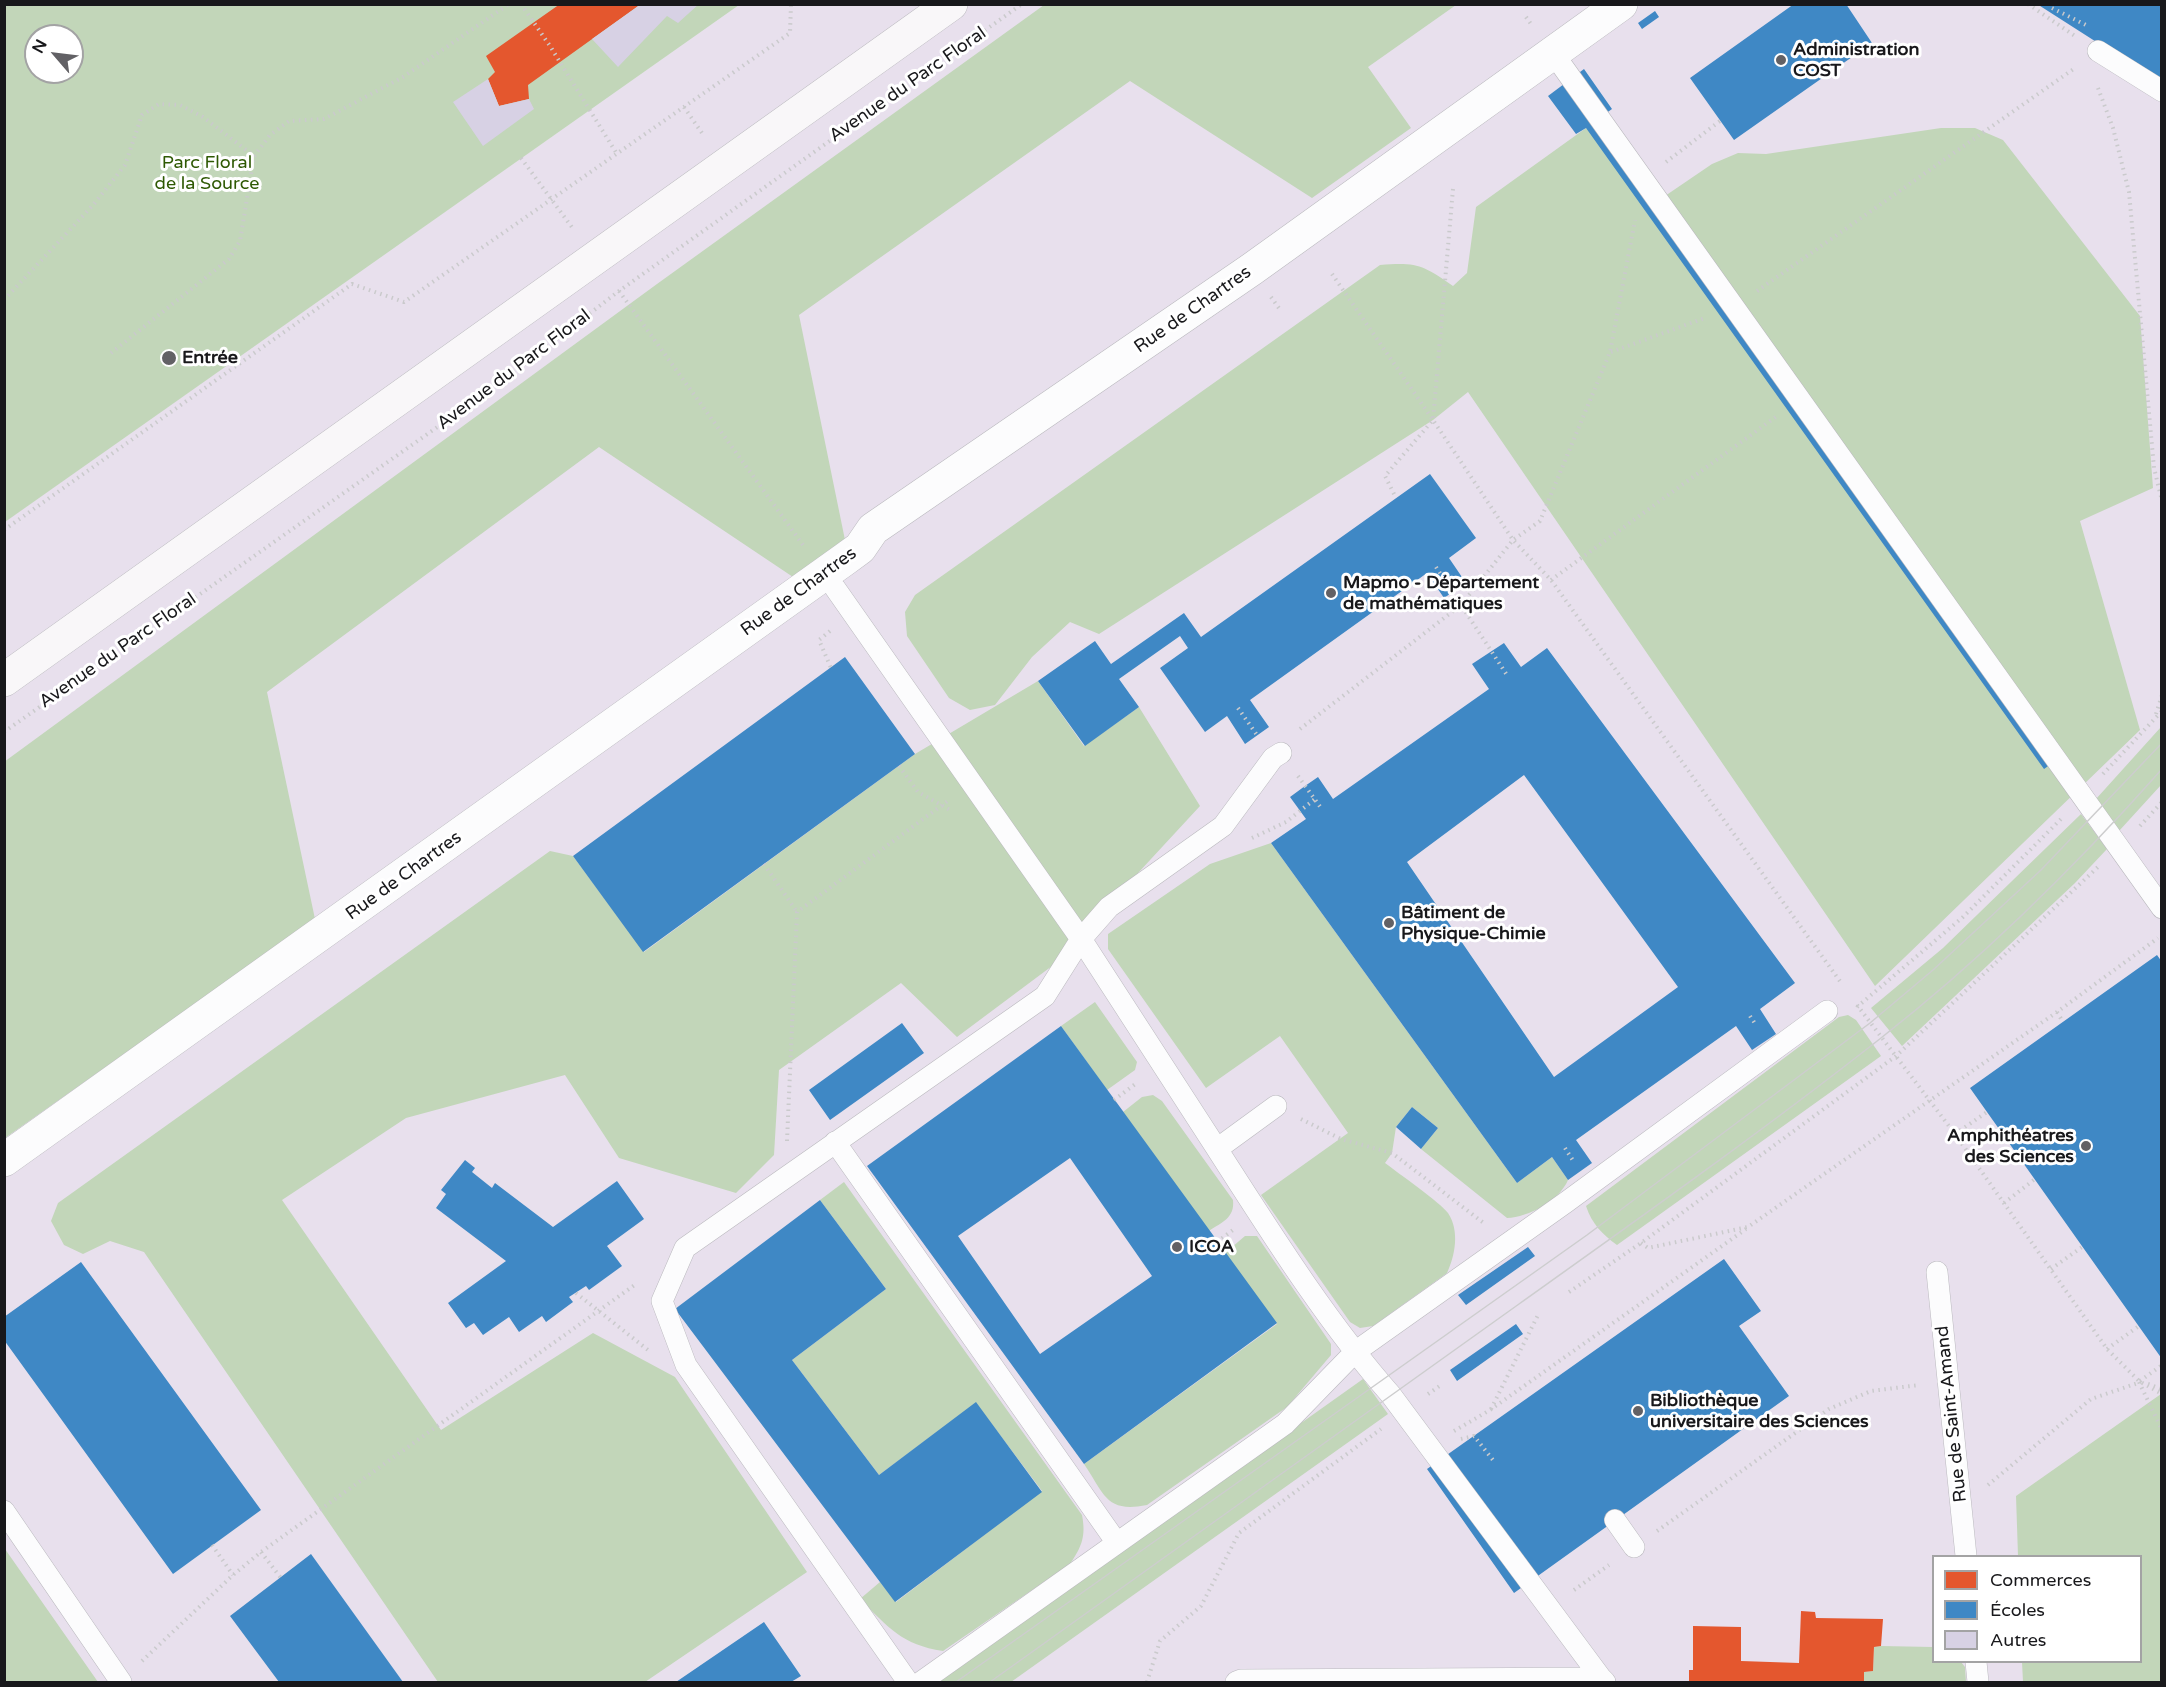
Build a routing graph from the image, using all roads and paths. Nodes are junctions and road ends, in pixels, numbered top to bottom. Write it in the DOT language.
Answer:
graph roads {
  1 [pos="509,4"];
  2 [pos="521,4"];
  3 [pos="791,4"];
  4 [pos="951,4"];
  5 [pos="1022,4"];
  6 [pos="1621,4"];
  7 [pos="2028,4"];
  8 [pos="2052,4"];
  9 [pos="2047,17"];
  10 [pos="2098,51"];
  11 [pos="1553,53"];
  12 [pos="2162,91"];
  13 [pos="684,107"];
  14 [pos="708,141"];
  15 [pos="617,154"];
  16 [pos="254,156"];
  17 [pos="521,158"];
  18 [pos="1453,189"];
  19 [pos="552,199"];
  20 [pos="576,232"];
  21 [pos="1332,274"];
  22 [pos="614,284"];
  23 [pos="619,291"];
  24 [pos="4,300"];
  25 [pos="1733,308"];
  26 [pos="111,353"];
  27 [pos="1800,399"];
  28 [pos="1433,420"];
  29 [pos="1396,498"];
  30 [pos="2162,501"];
  31 [pos="4,530"];
  32 [pos="1513,540"];
  33 [pos="807,550"];
  34 [pos="1436,567"];
  35 [pos="1551,580"];
  36 [pos="835,588"];
  37 [pos="1461,605"];
  38 [pos="4,680"];
  39 [pos="2162,695"];
  40 [pos="1238,708"];
  41 [pos="2162,711"];
  42 [pos="2156,717"];
  43 [pos="4,732"];
  44 [pos="1257,736"];
  45 [pos="1281,753"];
  46 [pos="972,783"];
  47 [pos="1305,786"];
  48 [pos="2082,797"];
  49 [pos="2162,802"];
  50 [pos="1321,808"];
  51 [pos="2119,848"];
  52 [pos="764,864"];
  53 [pos="2162,908"];
  54 [pos="797,912"];
  55 [pos="2162,935"];
  56 [pos="1081,939"];
  57 [pos="1844,987"];
  58 [pos="1851,997"];
  59 [pos="1858,1007"];
  60 [pos="1827,1011"];
  61 [pos="2057,1012"];
  62 [pos="2063,1022"];
  63 [pos="1896,1056"];
  64 [pos="1930,1101"];
  65 [pos="1276,1106"];
  66 [pos="1987,1112"];
  67 [pos="1955,1134"];
  68 [pos="835,1142"];
  69 [pos="1564,1148"];
  70 [pos="1217,1149"];
  71 [pos="4,1160"];
  72 [pos="1575,1164"];
  73 [pos="786,1177"];
  74 [pos="2035,1179"];
  75 [pos="2004,1203"];
  76 [pos="1749,1226"];
  77 [pos="1509,1243"];
  78 [pos="1641,1244"];
  79 [pos="2082,1247"];
  80 [pos="2051,1269"];
  81 [pos="1937,1272"];
  82 [pos="641,1280"];
  83 [pos="1569,1292"];
  84 [pos="576,1293"];
  85 [pos="596,1311"];
  86 [pos="1538,1316"];
  87 [pos="2139,1326"];
  88 [pos="2107,1348"];
  89 [pos="1355,1352"];
  90 [pos="686,1365"];
  91 [pos="2162,1365"];
  92 [pos="2139,1381"];
  93 [pos="1948,1382"];
  94 [pos="2162,1389"];
  95 [pos="2162,1394"];
  96 [pos="1490,1410"];
  97 [pos="1404,1412"];
  98 [pos="2162,1430"];
  99 [pos="1474,1436"];
  100 [pos="1429,1446"];
  101 [pos="1493,1460"];
  102 [pos="1962,1508"];
  103 [pos="4,1511"];
  104 [pos="1615,1520"];
  105 [pos="1117,1543"];
  106 [pos="212,1545"];
  107 [pos="1634,1547"];
  108 [pos="261,1552"];
  109 [pos="1966,1555"];
  110 [pos="233,1575"];
  111 [pos="281,1578"];
  112 [pos="1549,1608"];
  113 [pos="1976,1663"];
  114 [pos="1603,1680"];
  115 [pos="120,1682"];
  116 [pos="908,1683"];
  117 [pos="921,1683"];
  118 [pos="1147,1683"];
  119 [pos="1236,1683"];
  120 [pos="1978,1683"];
  1 -- 16 [label="path"];
  2 -- 15 [label="path"];
  3 -- 13 [label="path"];
  4 -- 38 [label="main road"];
  5 -- 23 [label="path, Avenue du Parc Floral"];
  6 -- 11 [label="street, Rue de Chartres"];
  7 -- 9 [label="path"];
  8 -- 9 [label="path"];
  9 -- 10 [label="path"];
  10 -- 12 [label="lane"];
  10 -- 25 [label="path"];
  10 -- 30 [label="path"];
  11 -- 25 [label="lane"];
  11 -- 71 [label="street, Rue de Chartres"];
  13 -- 14 [label="path"];
  13 -- 15 [label="path"];
  15 -- 19 [label="path"];
  16 -- 24 [label="path"];
  16 -- 26 [label="path"];
  17 -- 19 [label="path"];
  18 -- 28 [label="path"];
  19 -- 20 [label="path"];
  19 -- 31 [label="path"];
  21 -- 28 [label="path"];
  22 -- 23 [label="path"];
  23 -- 33 [label="path"];
  23 -- 43 [label="path, Avenue du Parc Floral"];
  25 -- 27 [label="lane"];
  25 -- 32 [label="path"];
  27 -- 35 [label="path"];
  27 -- 48 [label="lane"];
  28 -- 29 [label="path"];
  28 -- 32 [label="path"];
  32 -- 35 [label="path"];
  32 -- 37 [label="path"];
  34 -- 37 [label="path"];
  35 -- 57 [label="path"];
  36 -- 46 [label="lane"];
  37 -- 37 [label="path"];
  37 -- 45 [label="path"];
  39 -- 42 [label="path"];
  40 -- 44 [label="path"];
  41 -- 42 [label="path"];
  42 -- 48 [label="path"];
  45 -- 56 [label="lane"];
  46 -- 54 [label="path"];
  46 -- 56 [label="lane"];
  47 -- 50 [label="path"];
  48 -- 51 [label="lane"];
  48 -- 59 [label="path"];
  49 -- 51 [label="path"];
  51 -- 53 [label="lane"];
  51 -- 63 [label="path"];
  52 -- 54 [label="path"];
  54 -- 73 [label="path"];
  55 -- 61 [label="path"];
  56 -- 68 [label="lane"];
  56 -- 70 [label="lane"];
  58 -- 59 [label="path"];
  59 -- 63 [label="path"];
  60 -- 77 [label="lane"];
  61 -- 62 [label="path"];
  61 -- 64 [label="path"];
  63 -- 64 [label="path"];
  63 -- 78 [label="path"];
  64 -- 67 [label="path"];
  64 -- 76 [label="path"];
  65 -- 70 [label="lane"];
  65 -- 77 [label="path"];
  66 -- 67 [label="path"];
  67 -- 75 [label="path"];
  68 -- 73 [label="lane"];
  68 -- 105 [label="lane"];
  69 -- 72 [label="path"];
  70 -- 89 [label="lane"];
  73 -- 90 [label="lane"];
  74 -- 75 [label="path"];
  75 -- 80 [label="path"];
  76 -- 78 [label="path"];
  76 -- 96 [label="path"];
  77 -- 89 [label="lane"];
  78 -- 83 [label="path"];
  79 -- 80 [label="path"];
  80 -- 88 [label="path"];
  81 -- 93 [label="lane, Rue de Saint-Amand"];
  82 -- 85 [label="path"];
  84 -- 85 [label="path"];
  85 -- 90 [label="path"];
  85 -- 108 [label="path"];
  86 -- 96 [label="path"];
  87 -- 88 [label="path"];
  88 -- 92 [label="path"];
  89 -- 97 [label="lane"];
  89 -- 105 [label="lane"];
  90 -- 116 [label="lane"];
  91 -- 92 [label="path"];
  92 -- 94 [label="path"];
  92 -- 95 [label="path"];
  92 -- 98 [label="path"];
  92 -- 102 [label="path"];
  93 -- 102 [label="lane, Rue de Saint-Amand"];
  93 -- 107 [label="path"];
  96 -- 100 [label="path"];
  97 -- 100 [label="lane"];
  97 -- 118 [label="path"];
  99 -- 101 [label="path"];
  100 -- 112 [label="lane"];
  102 -- 109 [label="lane, Rue de Saint-Amand"];
  103 -- 115 [label="lane"];
  104 -- 107 [label="lane"];
  105 -- 117 [label="lane"];
  106 -- 110 [label="path"];
  107 -- 112 [label="path"];
  108 -- 110 [label="path"];
  108 -- 111 [label="path"];
  110 -- 115 [label="path"];
  112 -- 114 [label="lane"];
  113 -- 120 [label="lane"];
  114 -- 119 [label="lane"];
}
